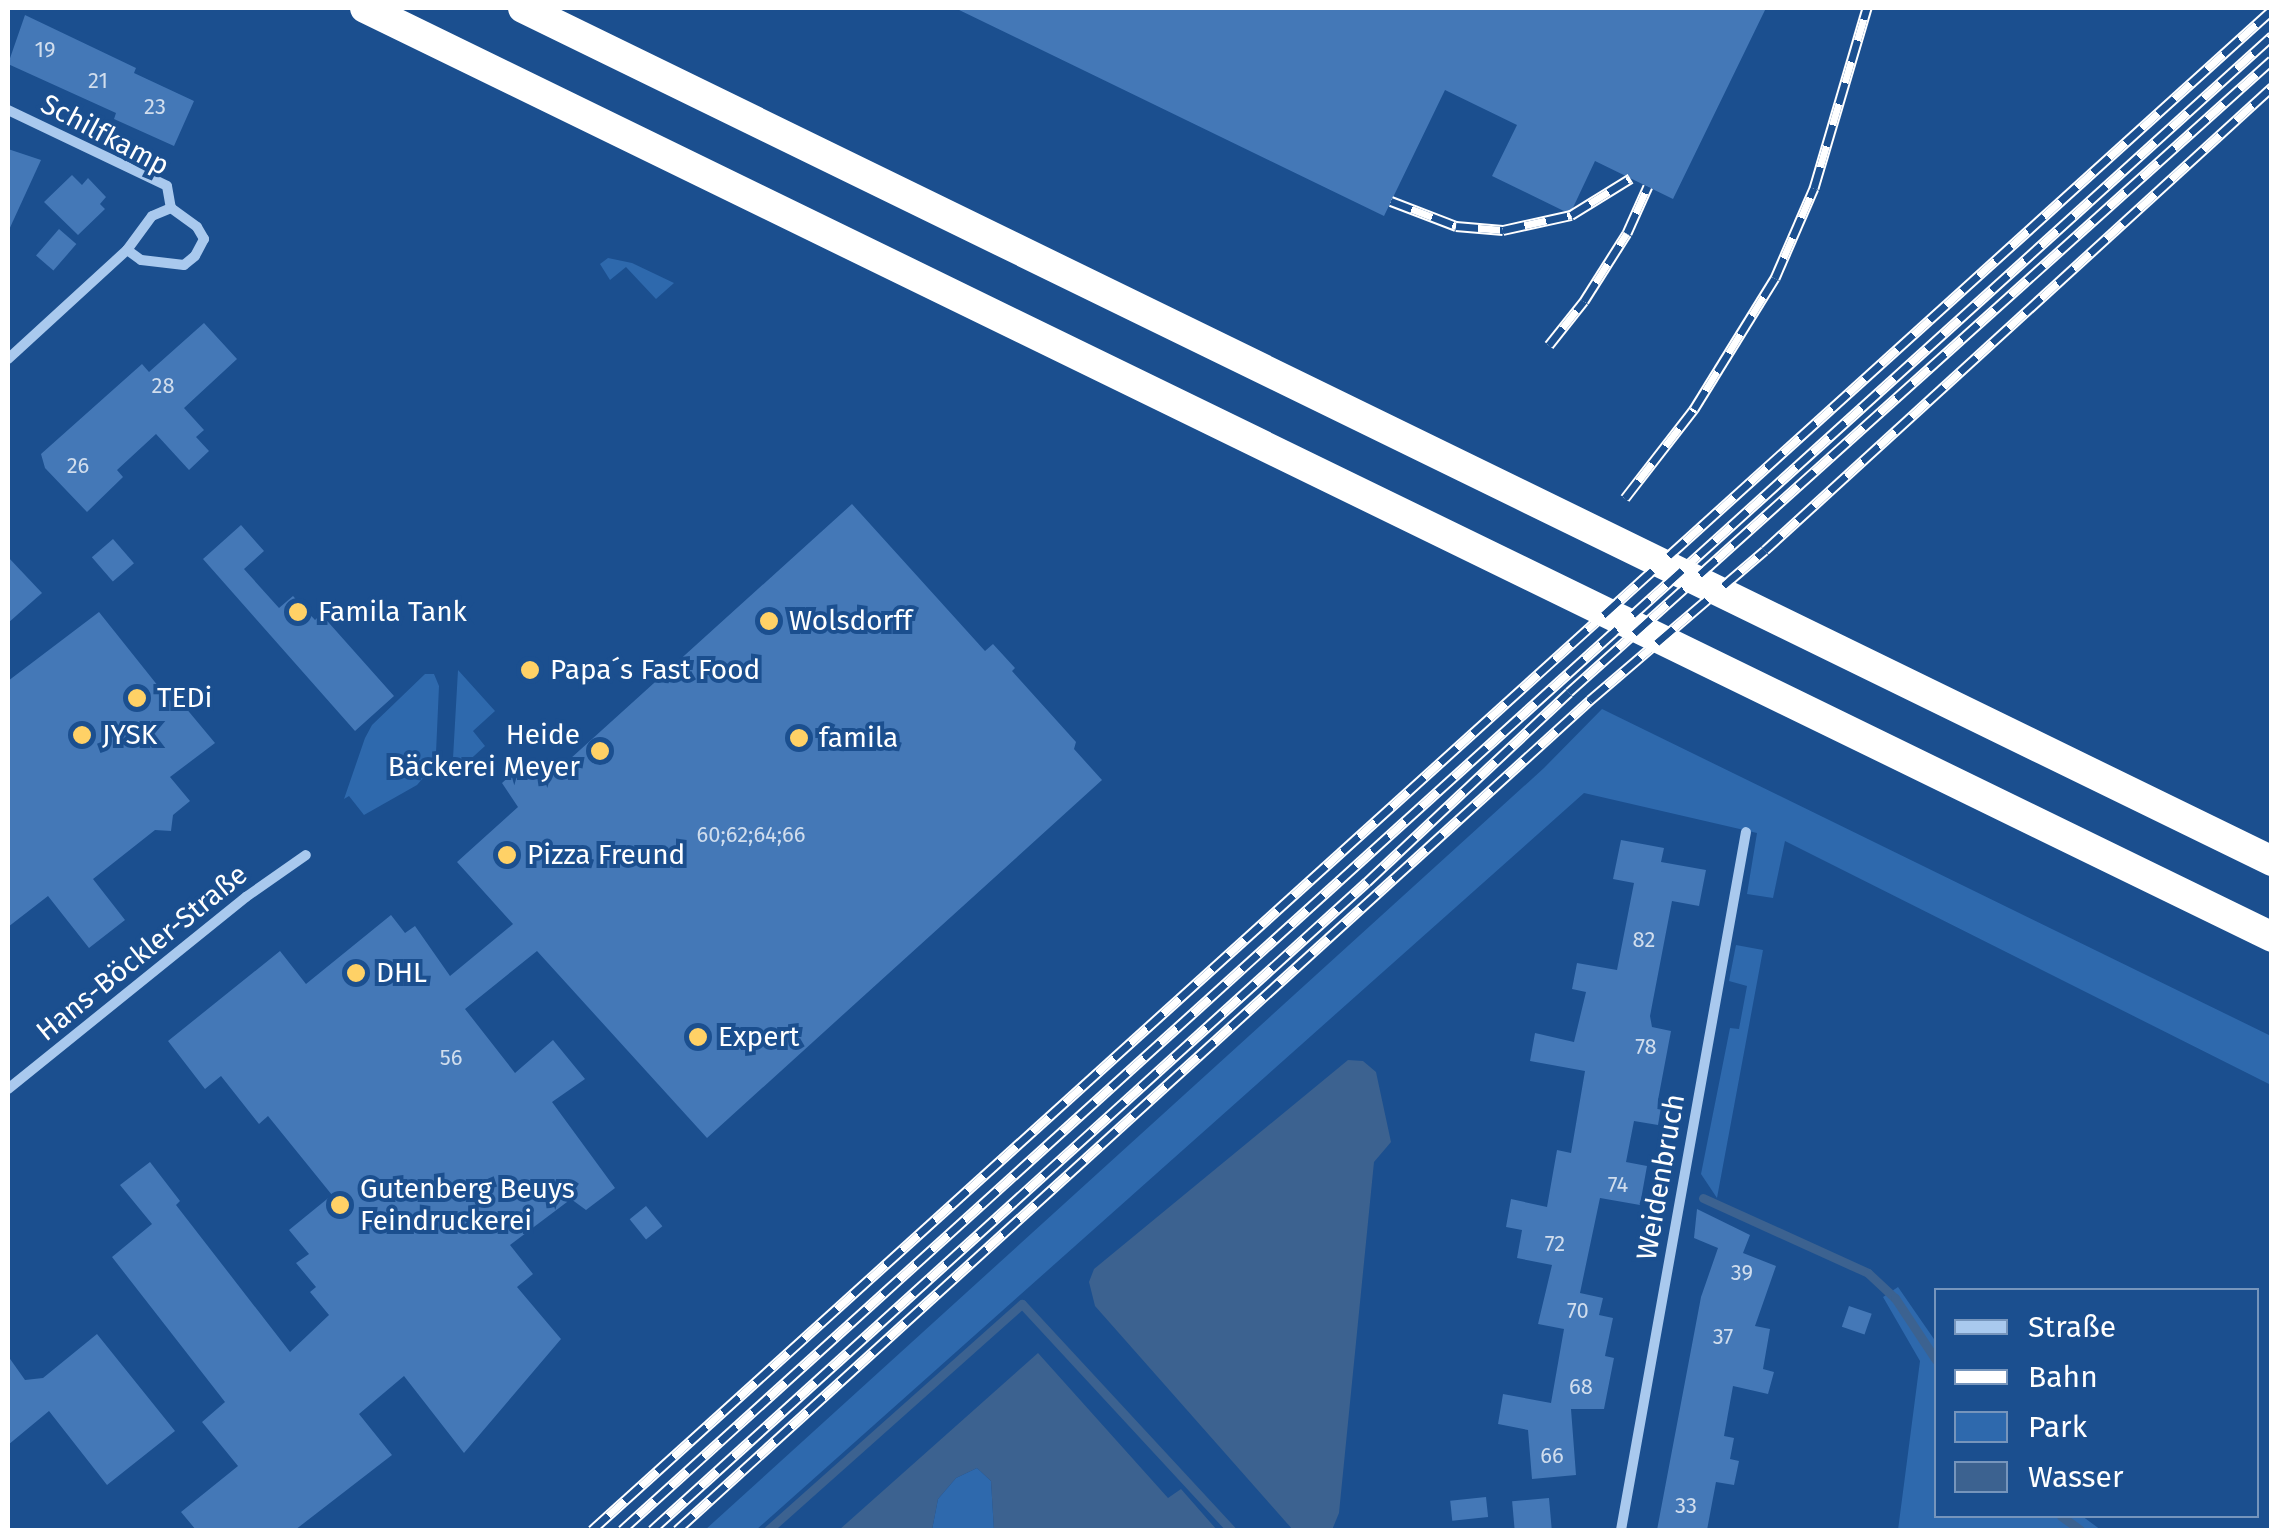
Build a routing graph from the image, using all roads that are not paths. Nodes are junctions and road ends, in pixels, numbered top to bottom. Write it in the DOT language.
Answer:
graph roads {
  1 [pos="365,8"];
  2 [pos="523,8"];
  3 [pos="8,110"];
  4 [pos="171,208"];
  5 [pos="128,250"];
  6 [pos="8,359"];
  7 [pos="1746,832"];
  8 [pos="306,855"];
  9 [pos="2272,861"];
  10 [pos="2272,937"];
  11 [pos="8,1089"];
  12 [pos="1621,1530"];
  1 -- 10 [label="highway"];
  2 -- 9 [label="highway"];
  3 -- 4 [label="street, Schilfkamp"];
  4 -- 5 [label="street"];
  4 -- 5 [label="street"];
  5 -- 6 [label="street"];
  7 -- 12 [label="street, Weidenbruch"];
  8 -- 11 [label="street, Hans-Böckler-Straße"];
}
